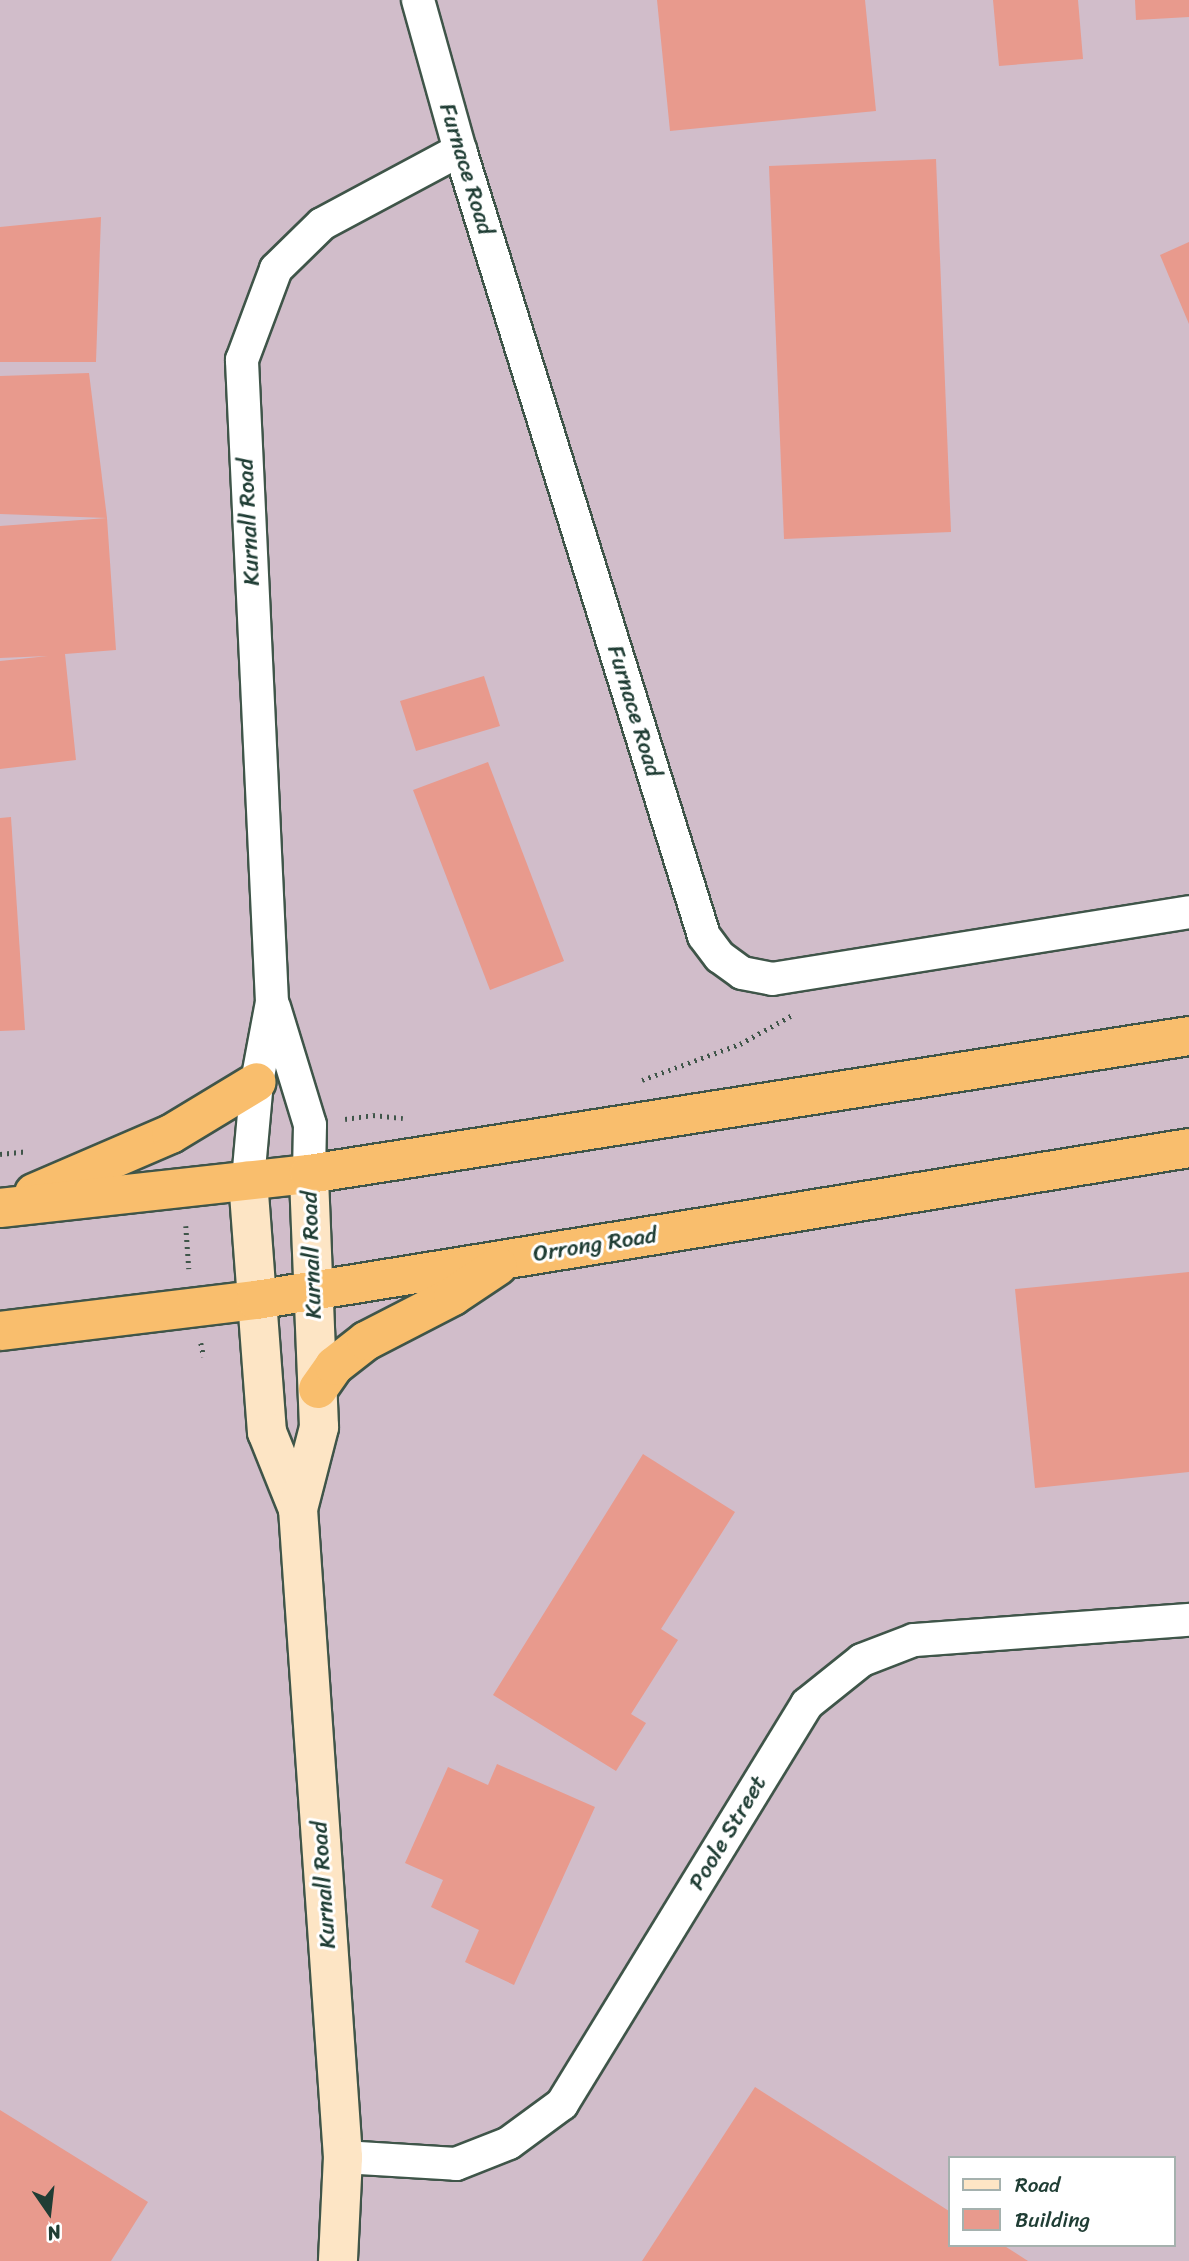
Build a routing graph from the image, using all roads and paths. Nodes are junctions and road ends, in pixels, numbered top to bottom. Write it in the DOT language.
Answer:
graph roads {
  1 [pos="418,0"];
  2 [pos="460,150"];
  3 [pos="1189,912"];
  4 [pos="272,1002"];
  5 [pos="800,1010"];
  6 [pos="1189,1036"];
  7 [pos="257,1082"];
  8 [pos="637,1082"];
  9 [pos="415,1119"];
  10 [pos="310,1125"];
  11 [pos="1189,1148"];
  12 [pos="309,1174"];
  13 [pos="248,1180"];
  14 [pos="183,1187"];
  15 [pos="0,1208"];
  16 [pos="508,1259"];
  17 [pos="313,1291"];
  18 [pos="256,1300"];
  19 [pos="195,1307"];
  20 [pos="0,1331"];
  21 [pos="204,1357"];
  22 [pos="318,1389"];
  23 [pos="298,1509"];
  24 [pos="1189,1620"];
  25 [pos="343,2157"];
  26 [pos="338,2261"];
  1 -- 2 [label="street, Furnace Road"];
  2 -- 3 [label="street, Furnace Road"];
  2 -- 4 [label="street, Kurnall Road"];
  4 -- 7 [label="street, Kurnall Road"];
  4 -- 10 [label="street, Kurnall Road"];
  5 -- 8 [label="path"];
  6 -- 12 [label="highway"];
  7 -- 13 [label="street, Kurnall Road"];
  7 -- 15 [label="highway"];
  9 -- 10 [label="path"];
  10 -- 12 [label="street, Kurnall Road"];
  11 -- 16 [label="highway, Orrong Road"];
  12 -- 13 [label="highway"];
  12 -- 17 [label="street, Kurnall Road"];
  13 -- 14 [label="highway"];
  13 -- 18 [label="street, Kurnall Road"];
  14 -- 15 [label="highway"];
  14 -- 19 [label="path"];
  16 -- 17 [label="highway, Orrong Road"];
  16 -- 22 [label="highway"];
  17 -- 18 [label="highway, Orrong Road"];
  17 -- 22 [label="street, Kurnall Road"];
  18 -- 19 [label="highway, Orrong Road"];
  18 -- 23 [label="street, Kurnall Road"];
  19 -- 20 [label="highway, Orrong Road"];
  19 -- 21 [label="path"];
  22 -- 23 [label="street, Kurnall Road"];
  23 -- 25 [label="street, Kurnall Road"];
  24 -- 25 [label="street, Poole Street"];
  25 -- 26 [label="street, Kurnall Road"];
}
